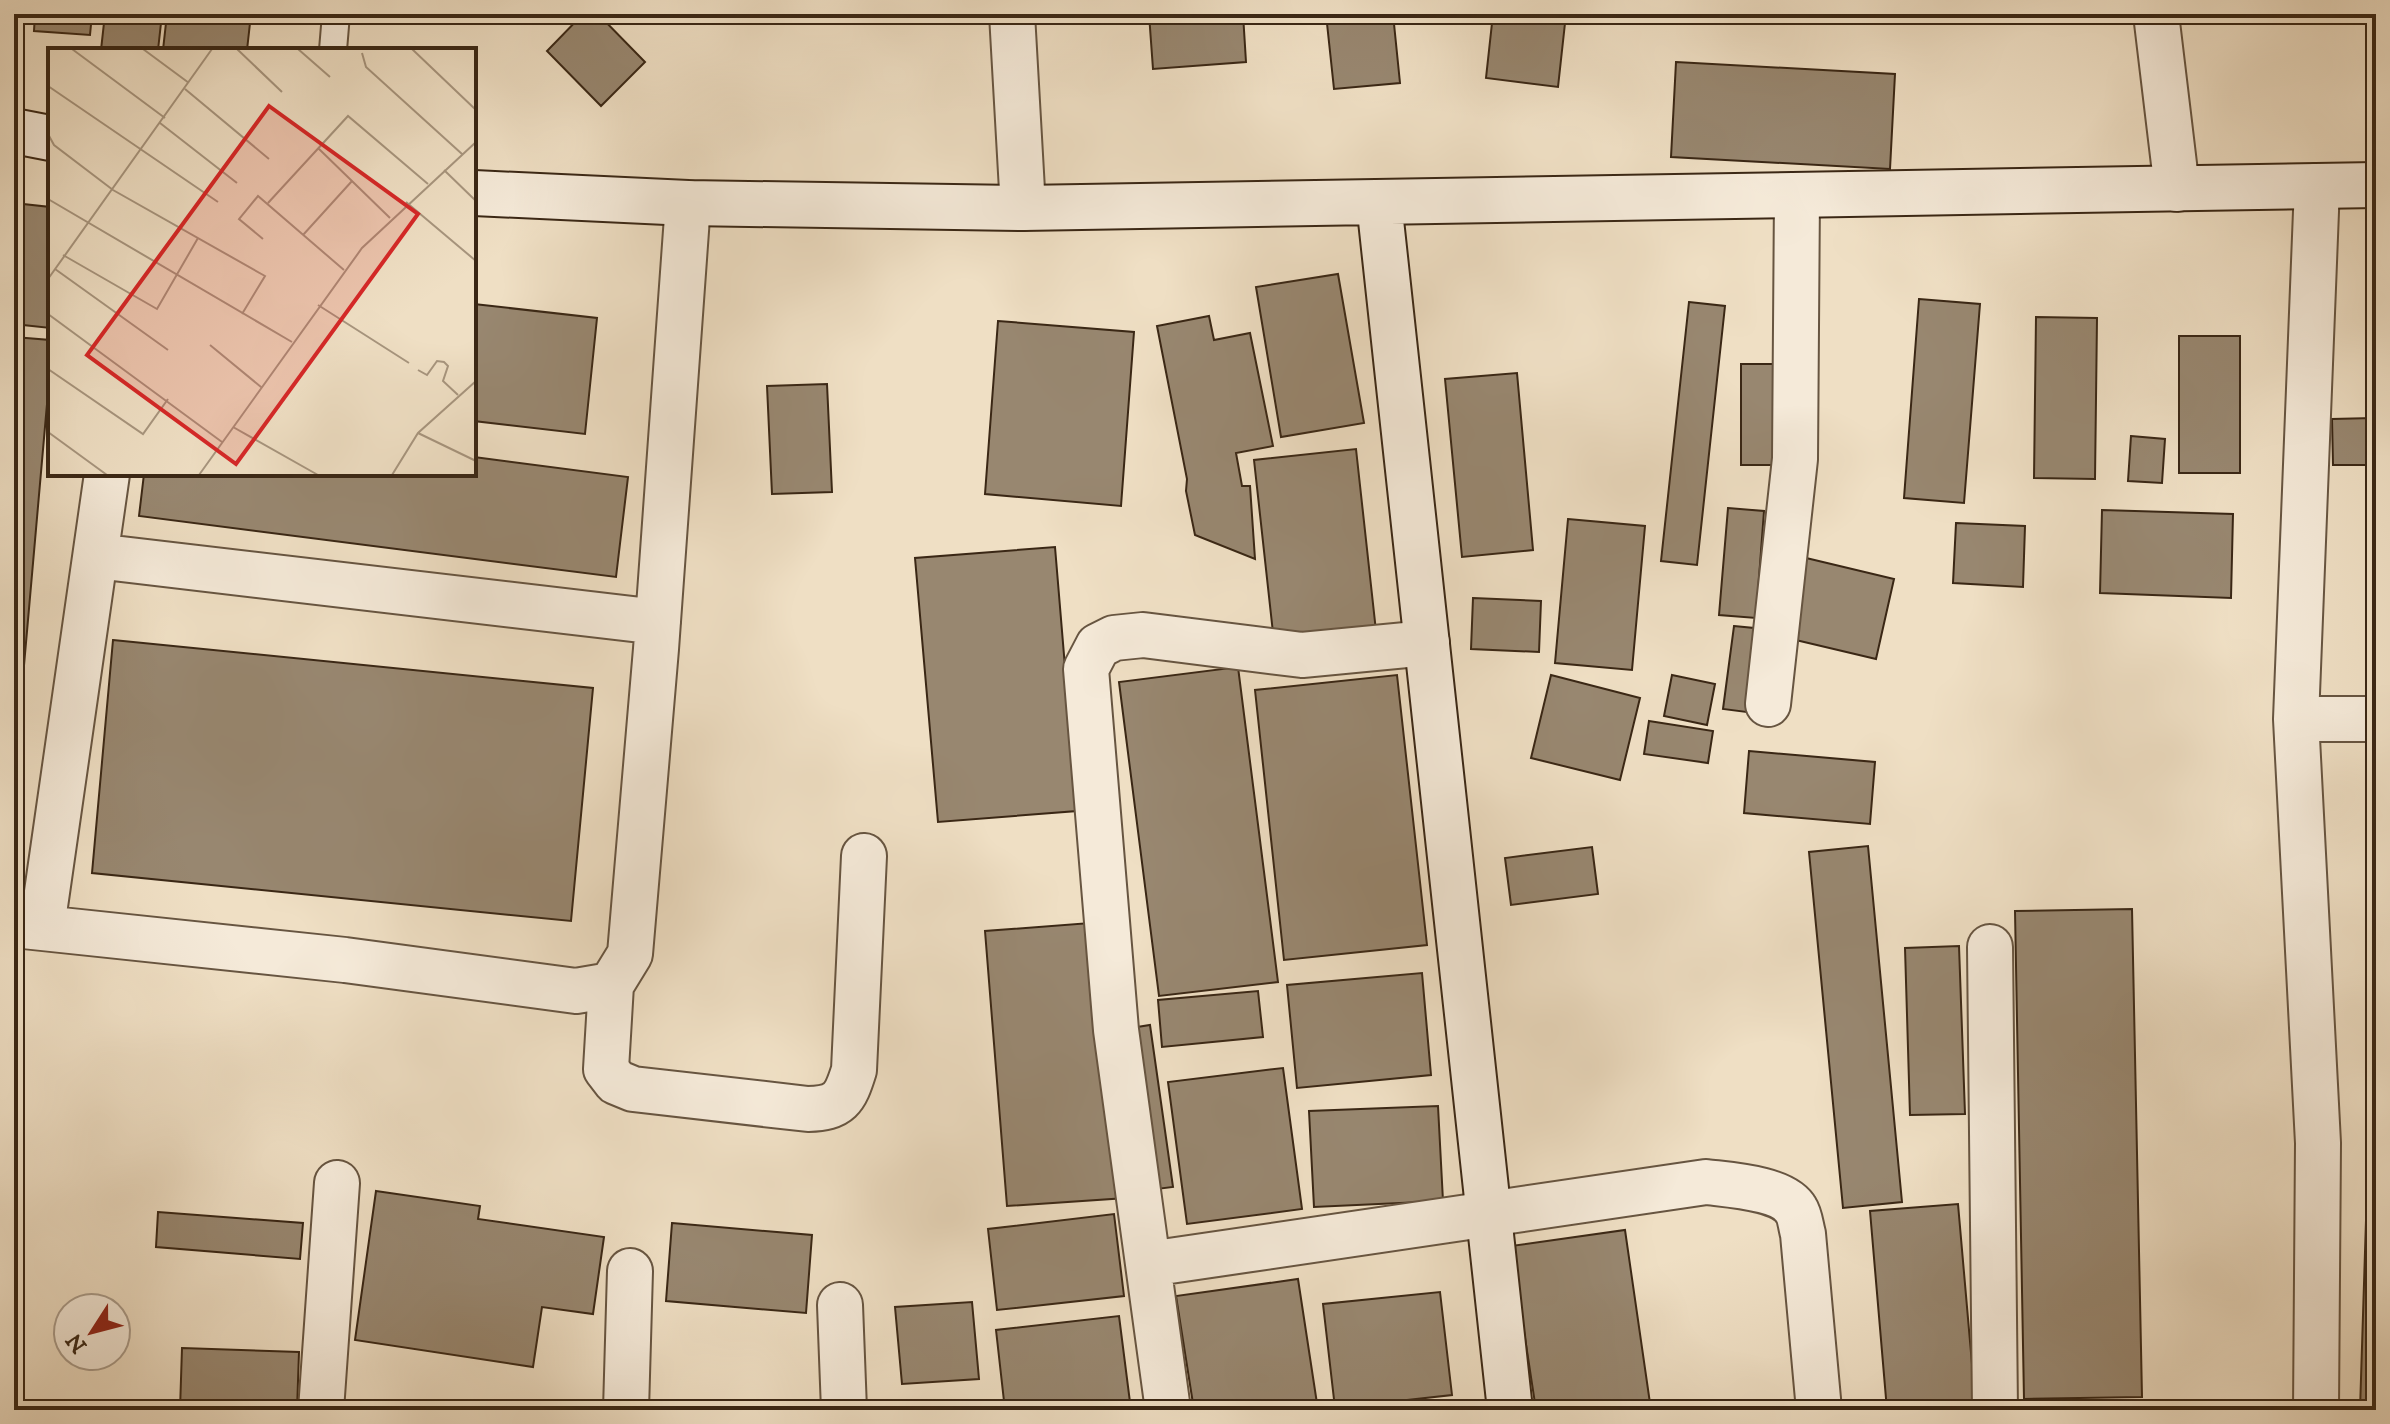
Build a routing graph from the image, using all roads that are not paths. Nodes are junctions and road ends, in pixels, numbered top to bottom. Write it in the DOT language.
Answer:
graph roads {
  1 [pos="336,14"];
  2 [pos="1012,14"];
  3 [pos="2156,14"];
  4 [pos="333,48"];
  5 [pos="14,131"];
  6 [pos="48,138"];
  7 [pos="2376,185"];
  8 [pos="2317,186"];
  9 [pos="2177,189"];
  10 [pos="476,193"];
  11 [pos="1797,195"];
  12 [pos="1379,202"];
  13 [pos="688,203"];
  14 [pos="1023,208"];
  15 [pos="107,476"];
  16 [pos="96,556"];
  17 [pos="658,622"];
  18 [pos="1427,643"];
  19 [pos="1768,704"];
  20 [pos="2296,719"];
  21 [pos="2376,719"];
  22 [pos="864,856"];
  23 [pos="28,926"];
  24 [pos="1990,947"];
  25 [pos="611,985"];
  26 [pos="337,1183"];
  27 [pos="1489,1215"];
  28 [pos="1149,1264"];
  29 [pos="630,1271"];
  30 [pos="840,1305"];
  31 [pos="321,1410"];
  32 [pos="626,1410"];
  33 [pos="844,1410"];
  34 [pos="1168,1410"];
  35 [pos="1510,1410"];
  36 [pos="1819,1410"];
  37 [pos="1995,1410"];
  38 [pos="2316,1410"];
  1 -- 4 [label="lane"];
  2 -- 14 [label="street"];
  3 -- 9 [label="street"];
  5 -- 6 [label="street"];
  7 -- 8 [label="street"];
  8 -- 9 [label="street"];
  8 -- 20 [label="street"];
  9 -- 11 [label="street"];
  10 -- 13 [label="street"];
  11 -- 12 [label="street"];
  11 -- 19 [label="street"];
  12 -- 14 [label="street"];
  12 -- 18 [label="street"];
  13 -- 14 [label="street"];
  13 -- 17 [label="street"];
  15 -- 16 [label="street"];
  16 -- 17 [label="street"];
  16 -- 23 [label="street"];
  17 -- 25 [label="street"];
  18 -- 27 [label="street"];
  18 -- 28 [label="street"];
  20 -- 21 [label="street"];
  20 -- 38 [label="street"];
  22 -- 25 [label="street"];
  23 -- 25 [label="street"];
  24 -- 37 [label="street"];
  26 -- 31 [label="street"];
  27 -- 28 [label="street"];
  27 -- 35 [label="street"];
  27 -- 36 [label="street"];
  28 -- 34 [label="street"];
  29 -- 32 [label="street"];
  30 -- 33 [label="street"];
}
